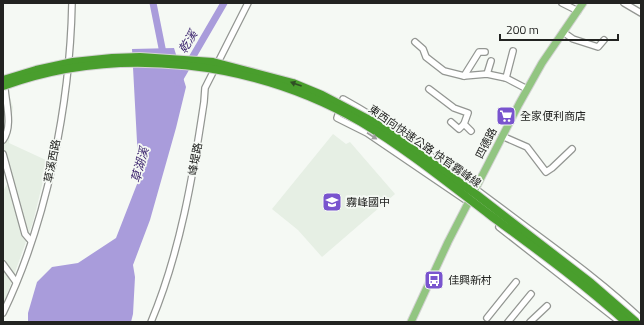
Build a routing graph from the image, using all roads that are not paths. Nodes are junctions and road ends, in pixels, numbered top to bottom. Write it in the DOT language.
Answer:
graph roads {
  1 [pos="72,3"];
  2 [pos="562,3"];
  3 [pos="582,3"];
  4 [pos="624,3"];
  5 [pos="245,4"];
  6 [pos="578,11"];
  7 [pos="641,13"];
  8 [pos="563,32"];
  9 [pos="604,40"];
  10 [pos="415,42"];
  11 [pos="513,51"];
  12 [pos="485,52"];
  13 [pos="69,60"];
  14 [pos="491,61"];
  15 [pos="68,72"];
  16 [pos="487,74"];
  17 [pos="464,76"];
  18 [pos="3,77"];
  19 [pos="506,78"];
  20 [pos="3,86"];
  21 [pos="429,89"];
  22 [pos="527,89"];
  23 [pos="451,122"];
  24 [pos="464,124"];
  25 [pos="471,131"];
  26 [pos="502,136"];
  27 [pos="3,140"];
  28 [pos="572,149"];
  29 [pos="3,154"];
  30 [pos="476,189"];
  31 [pos="468,203"];
  32 [pos="31,241"];
  33 [pos="3,264"];
  34 [pos="16,282"];
  35 [pos="516,282"];
  36 [pos="530,294"];
  37 [pos="547,306"];
  38 [pos="3,313"];
  39 [pos="487,318"];
  40 [pos="641,320"];
  41 [pos="151,322"];
  42 [pos="411,322"];
  43 [pos="508,322"];
  44 [pos="530,322"];
  45 [pos="620,322"];
  46 [pos="626,322"];
  47 [pos="636,322"];
  1 -- 13 [label="street, 草溪西路"];
  2 -- 6 [label="street"];
  3 -- 6 [label="main road, 四德路"];
  4 -- 7 [label="street"];
  5 -- 41 [label="street, 峰堤路"];
  6 -- 8 [label="main road, 四德路"];
  8 -- 9 [label="street"];
  8 -- 22 [label="main road, 四德路"];
  10 -- 17 [label="street"];
  11 -- 19 [label="street"];
  12 -- 17 [label="street"];
  13 -- 15 [label="street, 草溪西路"];
  13 -- 18 [label="street"];
  14 -- 16 [label="street"];
  15 -- 20 [label="street"];
  15 -- 32 [label="street, 草溪西路"];
  16 -- 17 [label="street"];
  16 -- 19 [label="street"];
  19 -- 22 [label="street"];
  20 -- 27 [label="street"];
  20 -- 46 [label="highway, 東西向快速公路 快官霧峰線, bridge"];
  47 -- 20 [label="highway, 東西向快速公路 快官霧峰線, one-way, bridge"];
  21 -- 24 [label="street"];
  22 -- 26 [label="main road, 四德路"];
  23 -- 24 [label="street"];
  24 -- 25 [label="street"];
  26 -- 28 [label="street"];
  26 -- 30 [label="main road, 四德路"];
  29 -- 32 [label="street"];
  30 -- 31 [label="main road, 四德路"];
  30 -- 31 [label="street, one-way"];
  30 -- 40 [label="street"];
  31 -- 42 [label="main road, 四德路"];
  31 -- 45 [label="street"];
  32 -- 34 [label="street, 草溪西路"];
  33 -- 34 [label="street"];
  34 -- 38 [label="street, 草溪西路"];
  35 -- 39 [label="street"];
  36 -- 43 [label="street"];
  37 -- 44 [label="street"];
}
